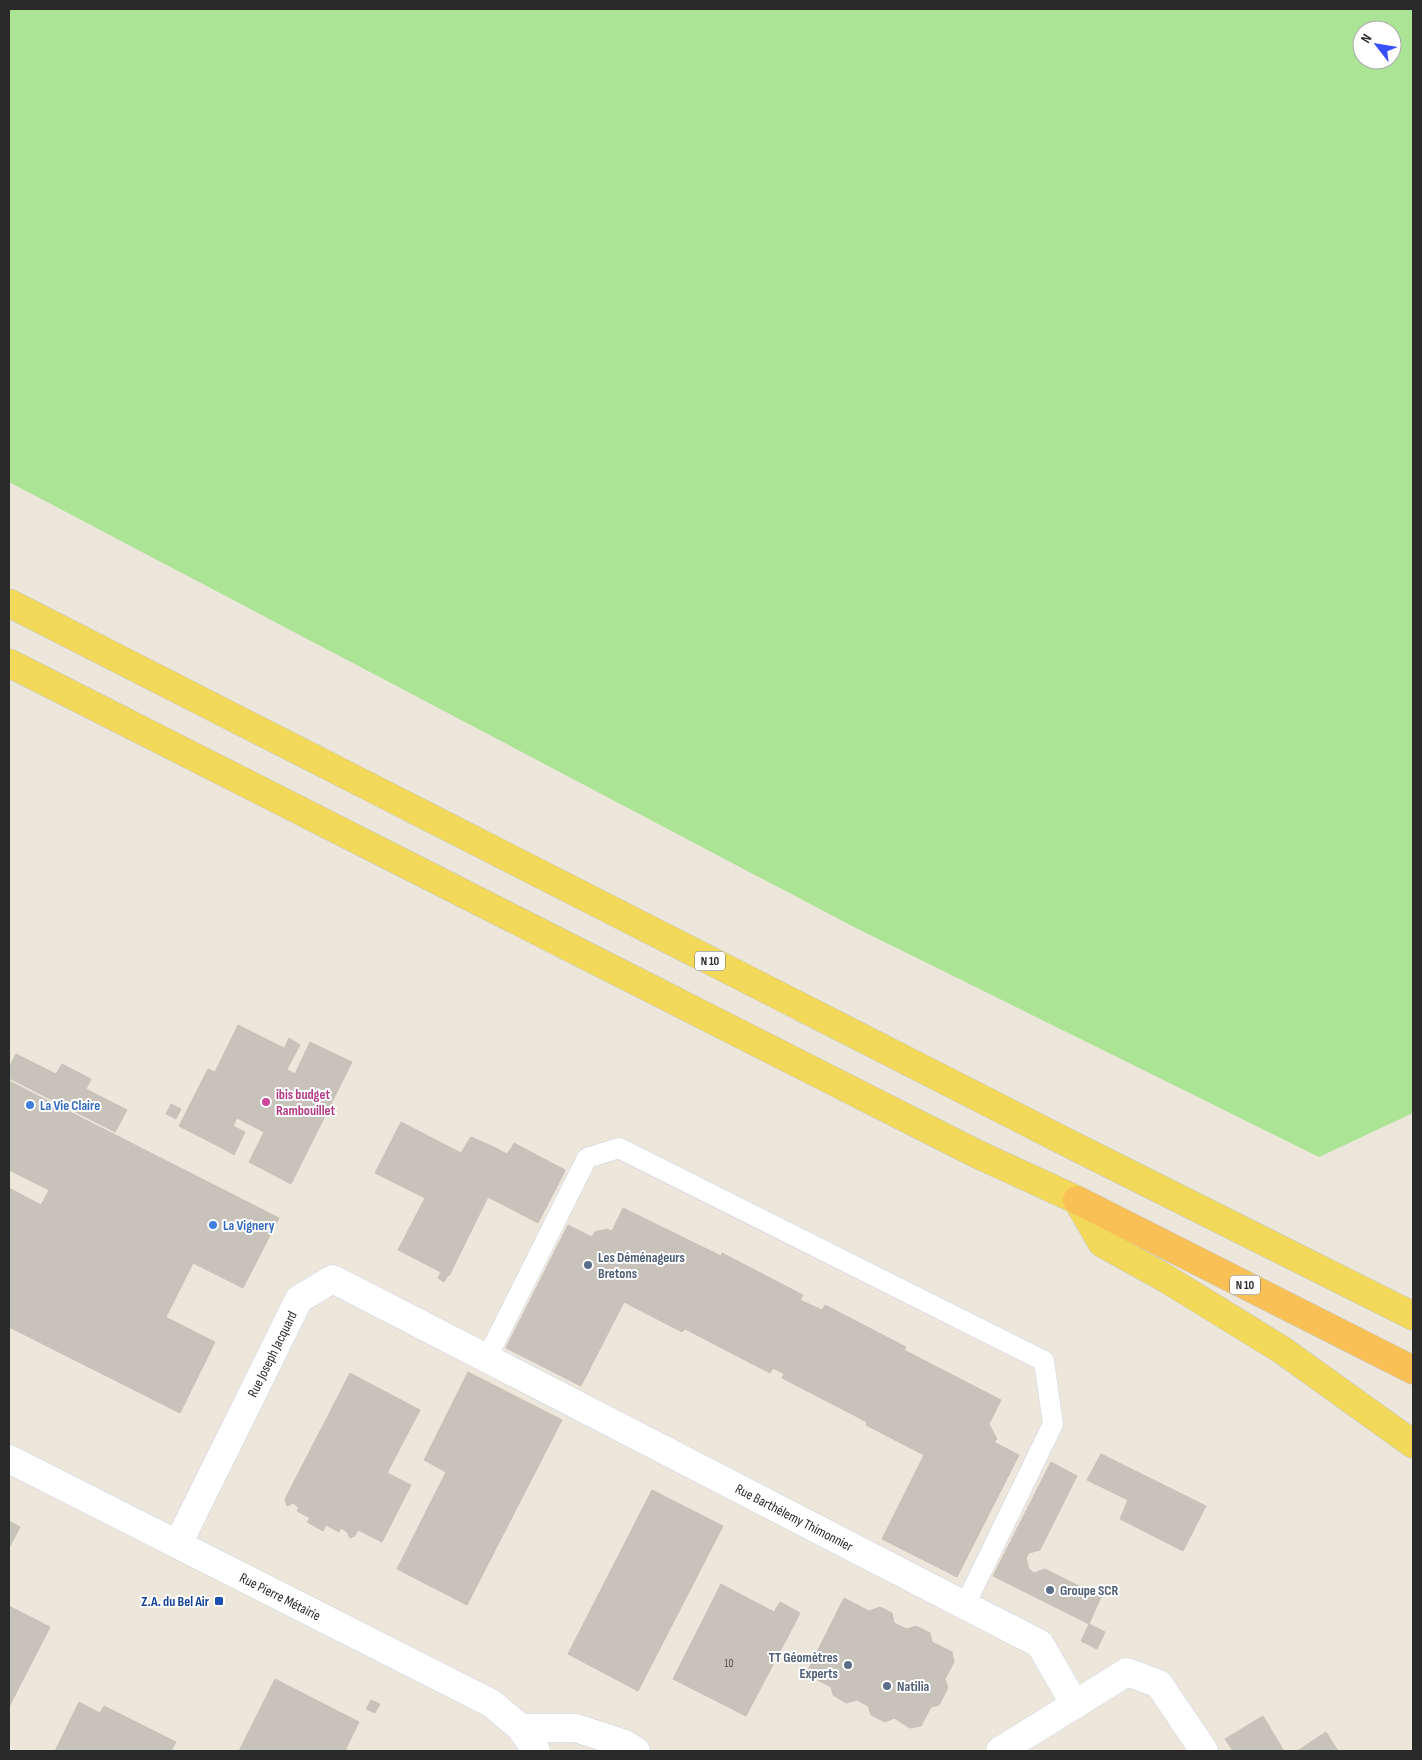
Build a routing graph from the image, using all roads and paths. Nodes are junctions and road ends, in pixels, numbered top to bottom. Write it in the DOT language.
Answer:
graph roads {
  1 [pos="9,603"];
  2 [pos="9,663"];
  3 [pos="1077,1200"];
  4 [pos="1413,1316"];
  5 [pos="487,1358"];
  6 [pos="1413,1370"];
  7 [pos="1413,1444"];
  8 [pos="9,1459"];
  9 [pos="178,1544"];
  10 [pos="965,1606"];
  11 [pos="1074,1705"];
  12 [pos="521,1728"];
  13 [pos="536,1751"];
  14 [pos="636,1751"];
  15 [pos="1000,1751"];
  16 [pos="1204,1751"];
  1 -- 4 [label="main road, N 10"];
  2 -- 3 [label="main road, N 10"];
  3 -- 6 [label="highway, N 10"];
  3 -- 7 [label="main road"];
  5 -- 9 [label="street, Rue Joseph Jacquard"];
  5 -- 10 [label="street, Rue Barthélemy Thimonnier"];
  5 -- 10 [label="lane"];
  8 -- 9 [label="street, Rue Pierre Métairie"];
  9 -- 12 [label="street, Rue Pierre Métairie"];
  10 -- 11 [label="street, Rue Barthélemy Thimonnier"];
  11 -- 15 [label="street"];
  11 -- 16 [label="street"];
  12 -- 13 [label="street, Rue Pierre Métairie"];
  12 -- 14 [label="street"];
}
